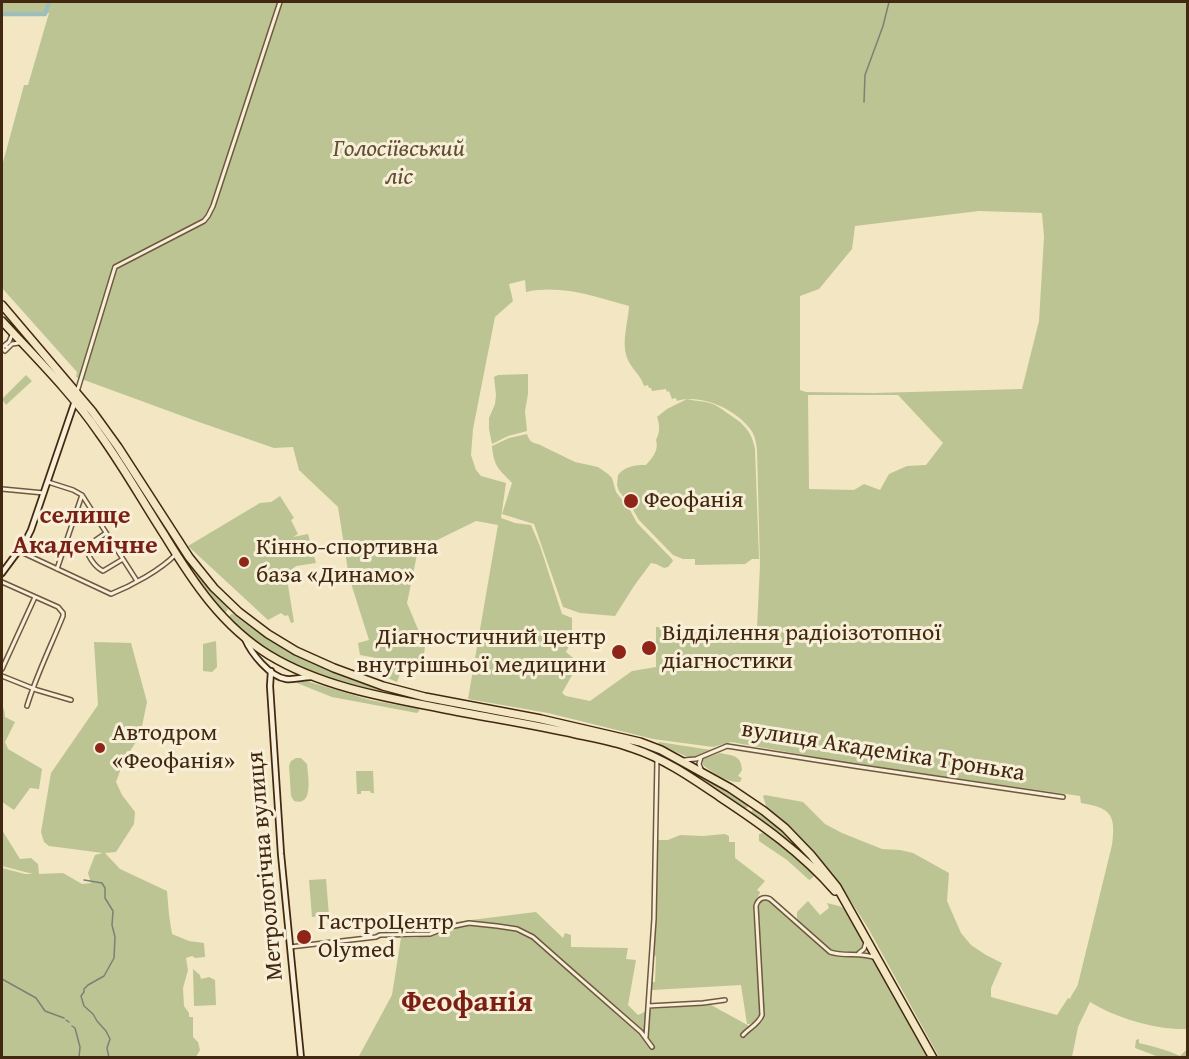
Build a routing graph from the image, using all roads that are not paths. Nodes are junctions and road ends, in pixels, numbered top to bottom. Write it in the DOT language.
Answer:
graph roads {
  1 [pos="280,2"];
  2 [pos="2,305"];
  3 [pos="2,321"];
  4 [pos="13,333"];
  5 [pos="21,343"];
  6 [pos="4,347"];
  7 [pos="77,392"];
  8 [pos="75,401"];
  9 [pos="48,482"];
  10 [pos="2,489"];
  11 [pos="44,493"];
  12 [pos="82,495"];
  13 [pos="106,533"];
  14 [pos="17,554"];
  15 [pos="176,554"];
  16 [pos="123,559"];
  17 [pos="57,569"];
  18 [pos="2,573"];
  19 [pos="137,581"];
  20 [pos="2,582"];
  21 [pos="35,597"];
  22 [pos="239,612"];
  23 [pos="228,622"];
  24 [pos="244,636"];
  25 [pos="2,669"];
  26 [pos="271,671"];
  27 [pos="2,676"];
  28 [pos="317,678"];
  29 [pos="32,687"];
  30 [pos="71,700"];
  31 [pos="27,706"];
  32 [pos="657,757"];
  33 [pos="700,757"];
  34 [pos="681,760"];
  35 [pos="702,771"];
  36 [pos="1063,797"];
  37 [pos="750,801"];
  38 [pos="744,813"];
  39 [pos="850,909"];
  40 [pos="867,938"];
  41 [pos="290,947"];
  42 [pos="854,954"];
  43 [pos="878,959"];
  44 [pos="725,1000"];
  45 [pos="648,1006"];
  46 [pos="743,1035"];
  47 [pos="646,1039"];
  48 [pos="652,1047"];
  49 [pos="300,1058"];
  50 [pos="933,1058"];
  1 -- 7 [label="street"];
  2 -- 7 [label="highway"];
  3 -- 4 [label="highway"];
  4 -- 5 [label="highway"];
  4 -- 6 [label="street"];
  5 -- 6 [label="street"];
  5 -- 8 [label="highway"];
  7 -- 8 [label="street"];
  7 -- 22 [label="highway"];
  8 -- 9 [label="street"];
  8 -- 15 [label="highway"];
  9 -- 11 [label="street"];
  9 -- 12 [label="street"];
  10 -- 11 [label="street"];
  11 -- 14 [label="street"];
  12 -- 13 [label="street"];
  12 -- 17 [label="street"];
  13 -- 16 [label="street"];
  13 -- 16 [label="street"];
  14 -- 17 [label="street"];
  14 -- 18 [label="street"];
  15 -- 19 [label="street"];
  15 -- 23 [label="highway"];
  16 -- 19 [label="street"];
  17 -- 19 [label="street"];
  20 -- 21 [label="street"];
  21 -- 25 [label="street"];
  21 -- 29 [label="street"];
  22 -- 23 [label="highway"];
  22 -- 34 [label="highway"];
  23 -- 24 [label="highway"];
  24 -- 26 [label="street"];
  24 -- 28 [label="highway"];
  26 -- 28 [label="street"];
  26 -- 41 [label="street, Метрологічна вулиця"];
  27 -- 29 [label="street"];
  28 -- 32 [label="highway"];
  29 -- 30 [label="street"];
  29 -- 31 [label="street"];
  32 -- 38 [label="highway"];
  32 -- 45 [label="street"];
  33 -- 34 [label="street, вулиця Академіка Тронька"];
  33 -- 35 [label="street"];
  33 -- 36 [label="street, вулиця Академіка Тронька"];
  34 -- 35 [label="highway"];
  35 -- 37 [label="highway"];
  37 -- 38 [label="highway"];
  37 -- 39 [label="highway"];
  38 -- 39 [label="highway"];
  39 -- 40 [label="highway"];
  40 -- 42 [label="street"];
  40 -- 43 [label="highway"];
  41 -- 47 [label="street"];
  41 -- 49 [label="street, Метрологічна вулиця"];
  42 -- 43 [label="street"];
  42 -- 46 [label="street"];
  43 -- 50 [label="highway"];
  44 -- 45 [label="street"];
  45 -- 47 [label="street"];
  47 -- 48 [label="street"];
}
